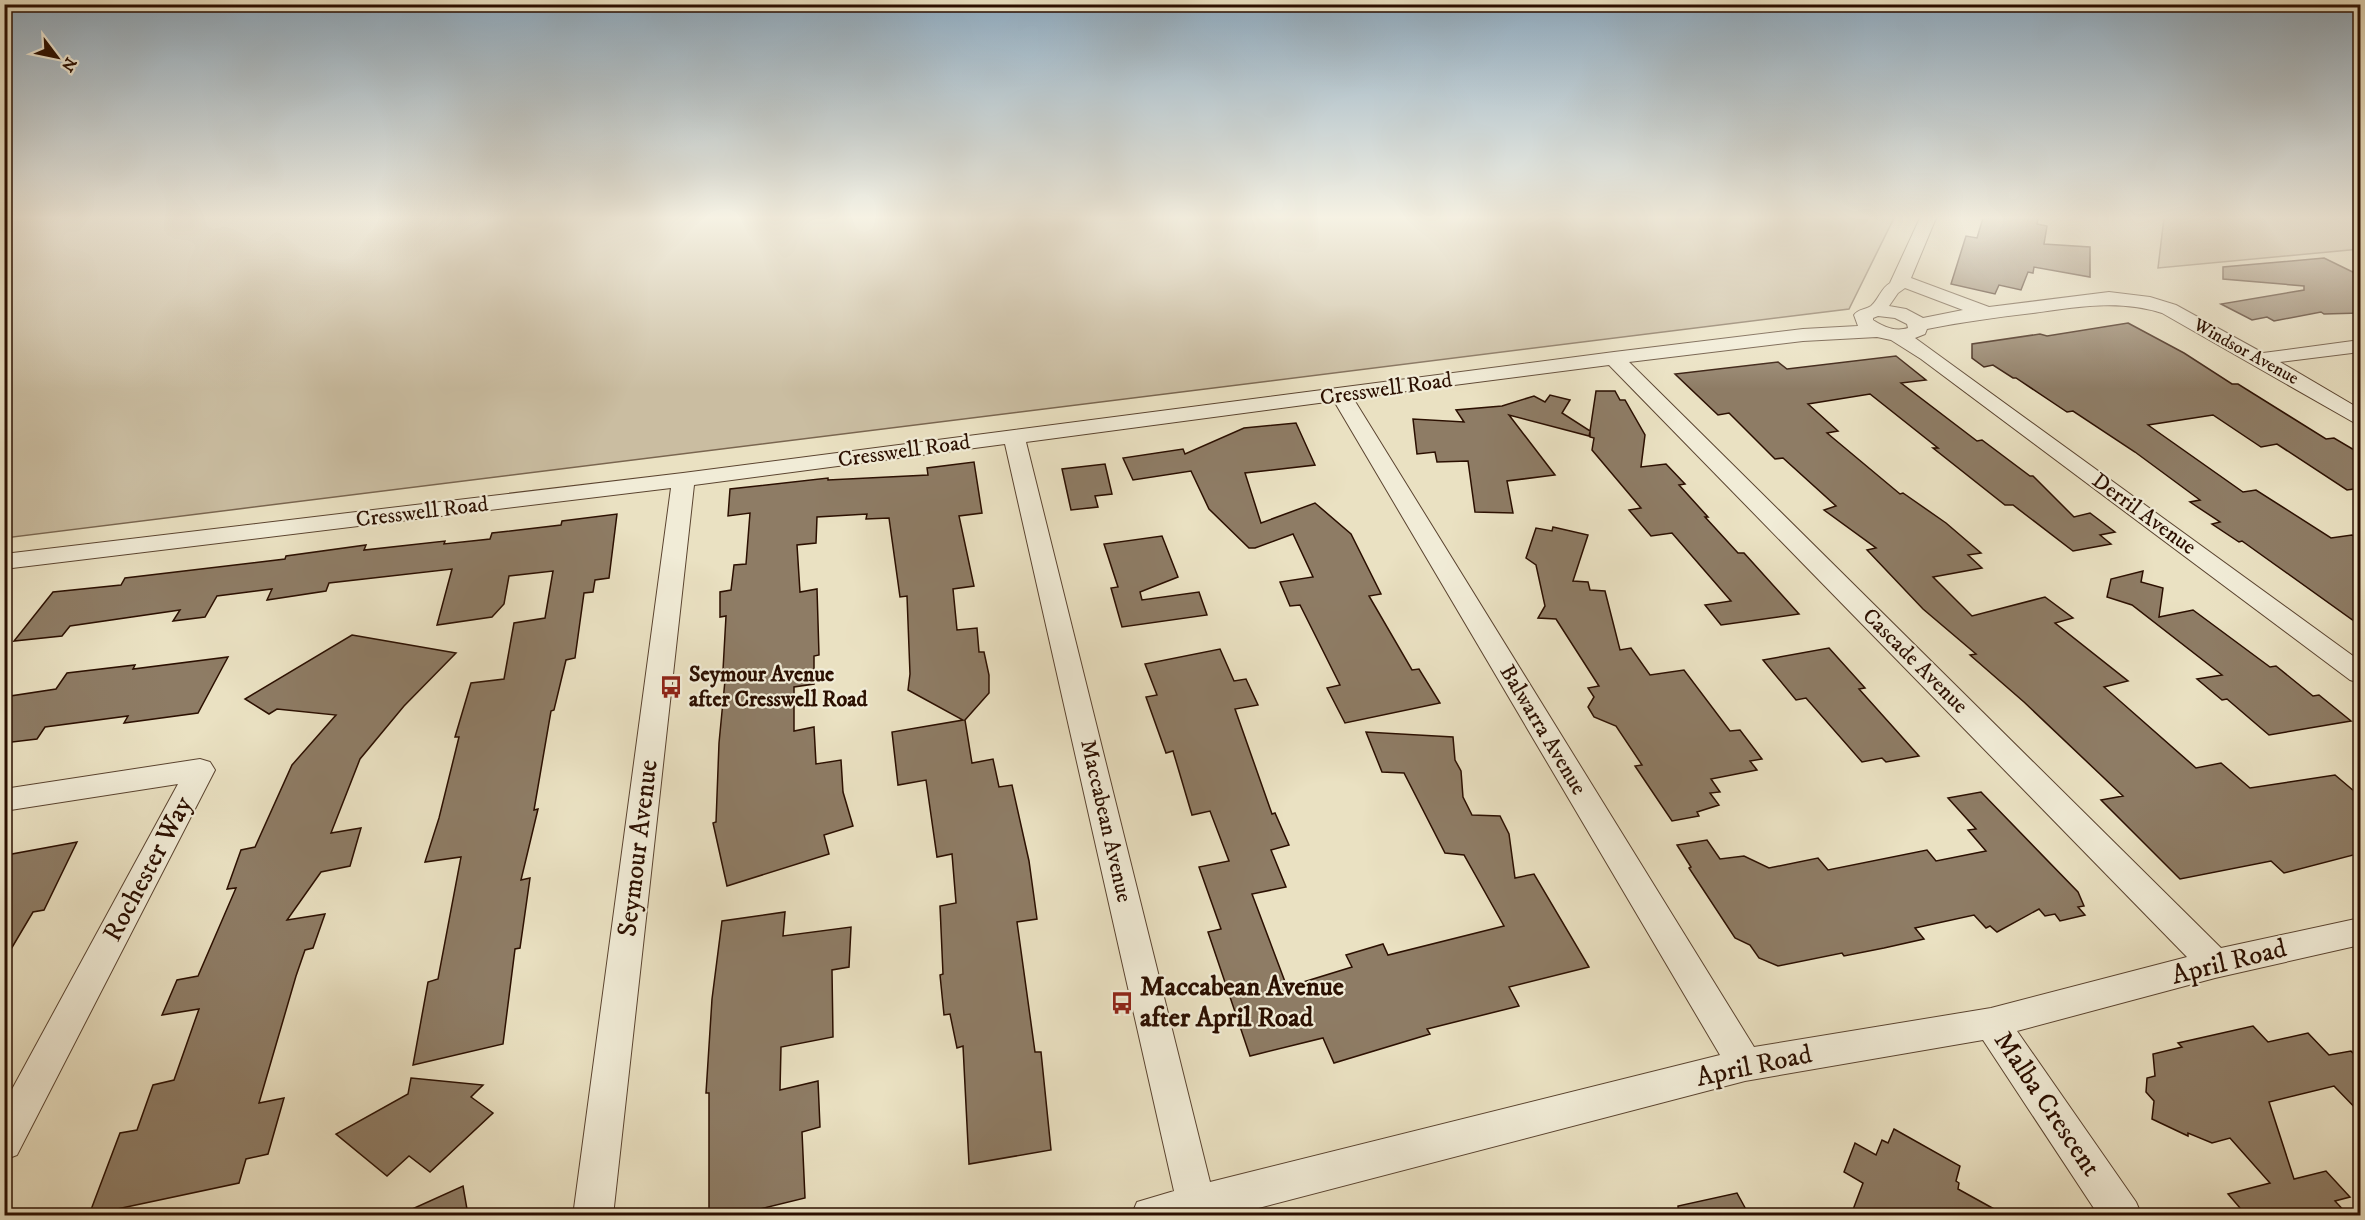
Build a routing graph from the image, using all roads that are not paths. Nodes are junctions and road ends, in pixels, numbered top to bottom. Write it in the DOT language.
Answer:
graph roads {
  1 [pos="1903,275"];
  2 [pos="1899,283"];
  3 [pos="2126,298"];
  4 [pos="1985,312"];
  5 [pos="1893,325"];
  6 [pos="2361,346"];
  7 [pos="1614,358"];
  8 [pos="2260,359"];
  9 [pos="1341,395"];
  10 [pos="2361,418"];
  11 [pos="1014,437"];
  12 [pos="682,480"];
  13 [pos="4,562"];
  14 [pos="2361,674"];
  15 [pos="4,800"];
  16 [pos="2361,931"];
  17 [pos="2215,964"];
  18 [pos="1991,1023"];
  19 [pos="1745,1065"];
  20 [pos="4,1142"];
  21 [pos="1198,1210"];
  22 [pos="593,1215"];
  23 [pos="1151,1215"];
  24 [pos="2122,1215"];
  1 -- 2 [label="street"];
  2 -- 4 [label="street"];
  2 -- 5 [label="street"];
  2 -- 5 [label="street"];
  3 -- 4 [label="street, Cresswell Road"];
  3 -- 8 [label="street, Windsor Avenue"];
  4 -- 5 [label="street, Cresswell Road"];
  5 -- 7 [label="street, Cresswell Road"];
  5 -- 14 [label="street, Derril Avenue"];
  6 -- 8 [label="street"];
  7 -- 9 [label="street, Cresswell Road"];
  7 -- 17 [label="street, Cascade Avenue"];
  8 -- 10 [label="street, Windsor Avenue"];
  9 -- 11 [label="street, Cresswell Road"];
  9 -- 19 [label="street, Balwarra Avenue"];
  11 -- 12 [label="street, Cresswell Road"];
  11 -- 21 [label="street, Maccabean Avenue"];
  12 -- 13 [label="street, Cresswell Road"];
  12 -- 22 [label="street, Seymour Avenue"];
  15 -- 20 [label="street, Rochester Way"];
  16 -- 17 [label="street, April Road"];
  17 -- 18 [label="street, April Road"];
  18 -- 19 [label="street, April Road"];
  18 -- 24 [label="street, Malba Crescent"];
  19 -- 21 [label="street, April Road"];
  21 -- 23 [label="street, April Road"];
}
